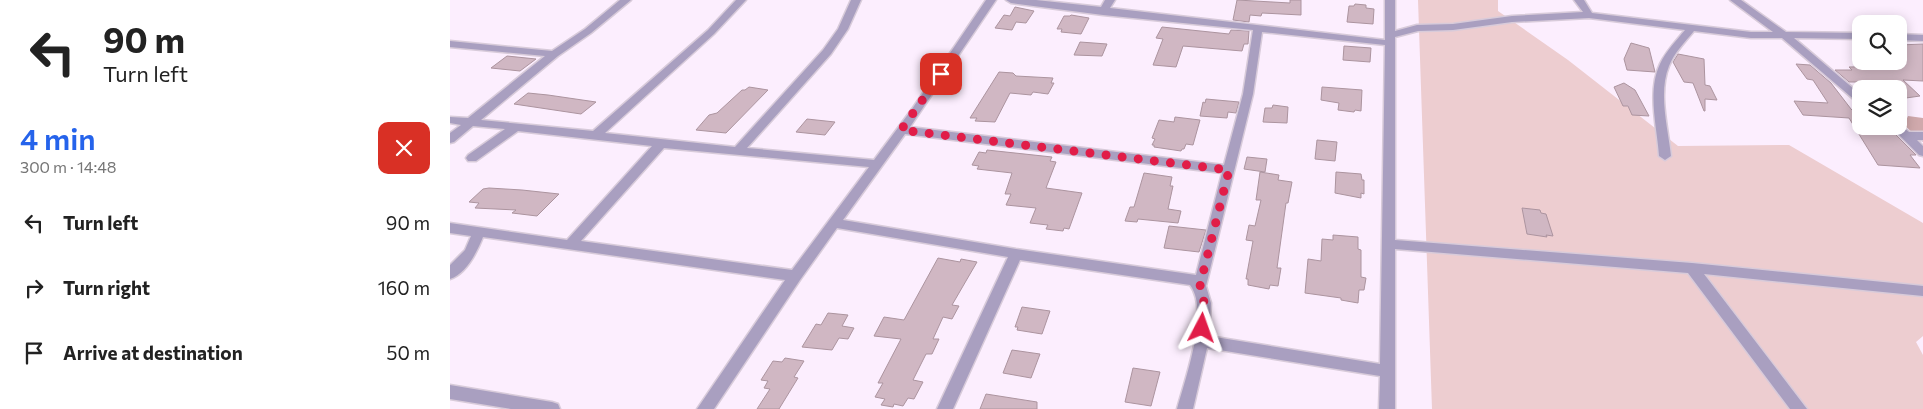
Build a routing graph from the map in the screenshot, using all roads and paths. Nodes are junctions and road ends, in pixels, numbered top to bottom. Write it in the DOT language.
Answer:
graph roads {
  1 [pos="626,0"];
  2 [pos="741,0"];
  3 [pos="856,0"];
  4 [pos="991,0"];
  5 [pos="1011,0"];
  6 [pos="1110,0"];
  7 [pos="1390,0"];
  8 [pos="1579,0"];
  9 [pos="1735,0"];
  10 [pos="1104,12"];
  11 [pos="1589,15"];
  12 [pos="1258,28"];
  13 [pos="1690,29"];
  14 [pos="1785,36"];
  15 [pos="1852,36"];
  16 [pos="1907,37"];
  17 [pos="1923,38"];
  18 [pos="1389,40"];
  19 [pos="450,44"];
  20 [pos="554,54"];
  21 [pos="1852,92"];
  22 [pos="450,120"];
  23 [pos="470,123"];
  24 [pos="516,127"];
  25 [pos="901,130"];
  26 [pos="596,135"];
  27 [pos="1907,136"];
  28 [pos="1923,136"];
  29 [pos="450,139"];
  30 [pos="661,144"];
  31 [pos="738,151"];
  32 [pos="1923,152"];
  33 [pos="1665,156"];
  34 [pos="472,158"];
  35 [pos="877,164"];
  36 [pos="1229,170"];
  37 [pos="836,223"];
  38 [pos="450,228"];
  39 [pos="479,232"];
  40 [pos="571,244"];
  41 [pos="1390,244"];
  42 [pos="1016,254"];
  43 [pos="1692,268"];
  44 [pos="450,274"];
  45 [pos="795,276"];
  46 [pos="1200,285"];
  47 [pos="1923,291"];
  48 [pos="1201,341"];
  49 [pos="1387,371"];
  50 [pos="450,392"];
  51 [pos="552,409"];
  52 [pos="705,409"];
  53 [pos="945,409"];
  54 [pos="1185,409"];
  55 [pos="1387,409"];
  56 [pos="1799,409"];
  1 -- 20 [label="street"];
  2 -- 26 [label="street"];
  3 -- 31 [label="street"];
  4 -- 25 [label="street"];
  5 -- 10 [label="street"];
  6 -- 10 [label="street"];
  7 -- 18 [label="street"];
  8 -- 11 [label="street"];
  9 -- 14 [label="street"];
  10 -- 12 [label="street"];
  11 -- 13 [label="street"];
  11 -- 18 [label="street"];
  12 -- 18 [label="street"];
  12 -- 36 [label="street"];
  13 -- 14 [label="street"];
  13 -- 33 [label="street"];
  14 -- 15 [label="street"];
  14 -- 21 [label="street"];
  16 -- 17 [label="street"];
  18 -- 41 [label="street"];
  19 -- 20 [label="street"];
  20 -- 23 [label="street"];
  22 -- 23 [label="street"];
  23 -- 24 [label="street"];
  23 -- 29 [label="street"];
  24 -- 26 [label="street"];
  24 -- 34 [label="street"];
  25 -- 35 [label="street"];
  25 -- 36 [label="street"];
  26 -- 30 [label="street"];
  27 -- 28 [label="street"];
  27 -- 32 [label="street"];
  30 -- 31 [label="street"];
  30 -- 40 [label="street"];
  31 -- 35 [label="street"];
  35 -- 37 [label="street"];
  36 -- 46 [label="street"];
  37 -- 42 [label="street"];
  37 -- 45 [label="street"];
  38 -- 39 [label="street"];
  39 -- 40 [label="street"];
  39 -- 44 [label="street"];
  40 -- 45 [label="street"];
  41 -- 43 [label="street"];
  41 -- 49 [label="street"];
  42 -- 46 [label="street"];
  42 -- 53 [label="street"];
  43 -- 47 [label="street"];
  43 -- 56 [label="street"];
  45 -- 52 [label="street"];
  46 -- 48 [label="street"];
  48 -- 49 [label="street"];
  48 -- 54 [label="street"];
  49 -- 55 [label="street"];
  50 -- 51 [label="street"];
}
